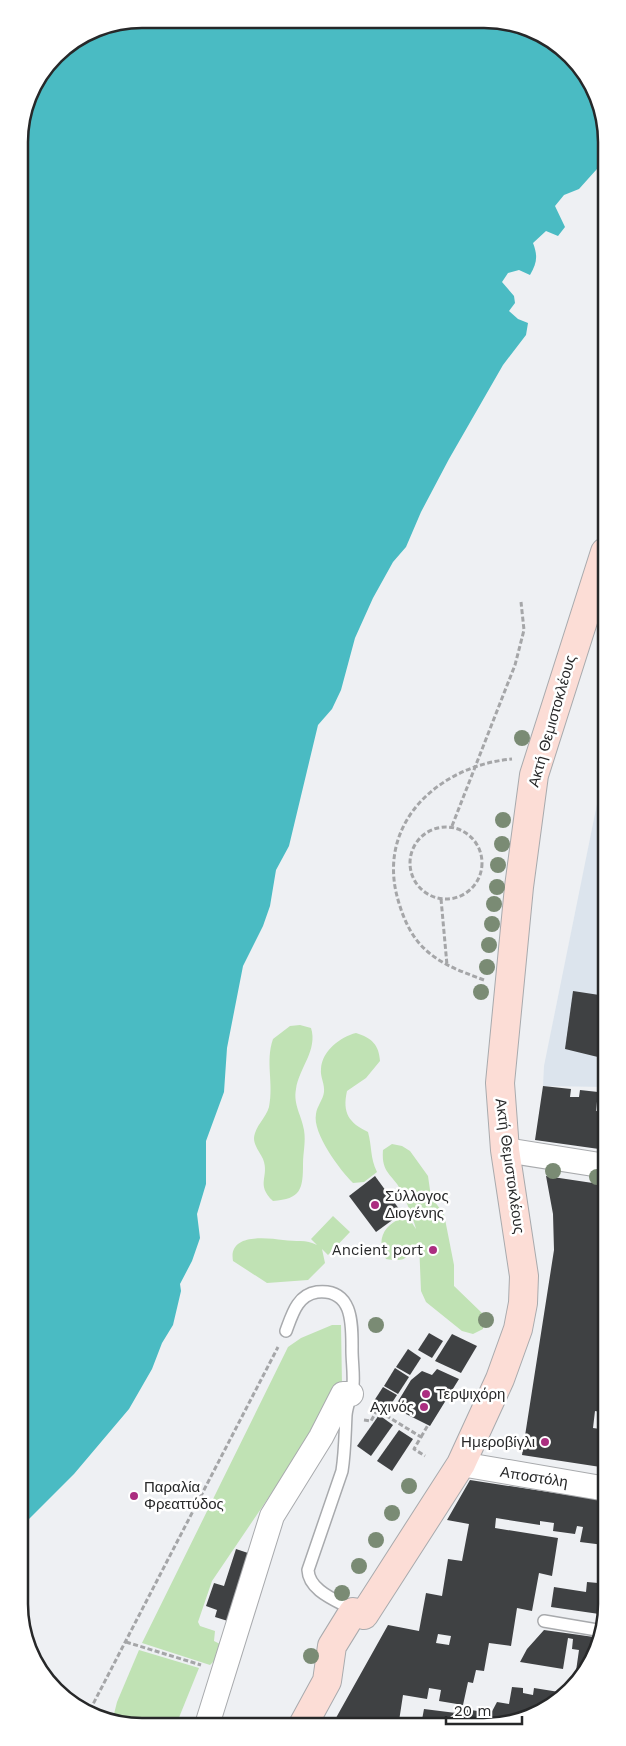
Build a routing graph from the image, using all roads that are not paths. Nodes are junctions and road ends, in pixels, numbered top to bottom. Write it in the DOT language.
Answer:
graph roads {
  1 [pos="598,589"];
  2 [pos="505,1150"];
  3 [pos="598,1165"];
  4 [pos="286,1331"];
  5 [pos="351,1394"];
  6 [pos="460,1464"];
  7 [pos="598,1487"];
  8 [pos="364,1615"];
  9 [pos="544,1621"];
  10 [pos="595,1630"];
  11 [pos="209,1719"];
  12 [pos="306,1719"];
  1 -- 2 [label="main road, Ακτή Θεμιστοκλέους"];
  2 -- 3 [label="street"];
  2 -- 6 [label="main road, Ακτή Θεμιστοκλέους"];
  4 -- 5 [label="lane"];
  5 -- 8 [label="lane"];
  5 -- 11 [label="street"];
  6 -- 7 [label="street, Αποστόλη"];
  6 -- 8 [label="main road, Ακτή Θεμιστοκλέους"];
  8 -- 12 [label="main road"];
  9 -- 10 [label="lane"];
}
